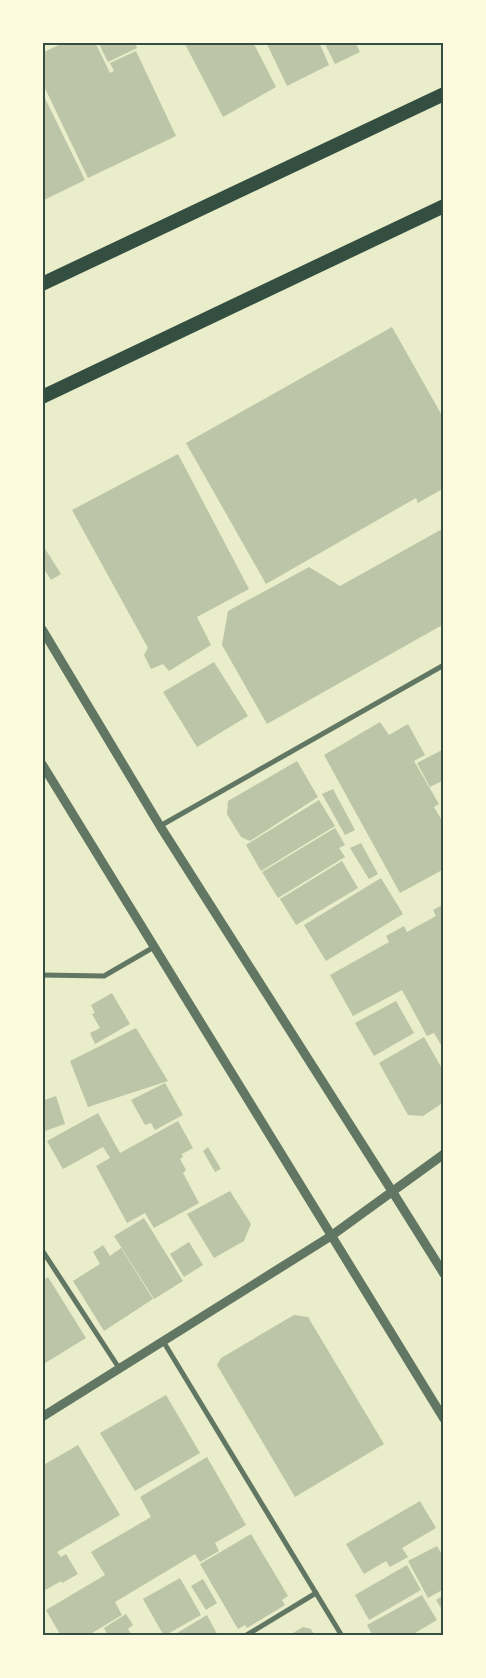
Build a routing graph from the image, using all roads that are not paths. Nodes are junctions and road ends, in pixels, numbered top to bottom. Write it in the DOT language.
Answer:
graph roads {
  1 [pos="444,94"];
  2 [pos="444,206"];
  3 [pos="42,284"];
  4 [pos="42,397"];
  5 [pos="42,629"];
  6 [pos="444,665"];
  7 [pos="42,764"];
  8 [pos="160,826"];
  9 [pos="154,947"];
  10 [pos="42,975"];
  11 [pos="444,1154"];
  12 [pos="392,1192"];
  13 [pos="331,1236"];
  14 [pos="42,1250"];
  15 [pos="444,1274"];
  16 [pos="163,1341"];
  17 [pos="119,1368"];
  18 [pos="42,1417"];
  19 [pos="444,1419"];
  20 [pos="316,1593"];
  21 [pos="245,1636"];
  22 [pos="342,1636"];
  1 -- 3 [label="highway"];
  2 -- 4 [label="highway"];
  5 -- 8 [label="street"];
  6 -- 8 [label="street"];
  7 -- 9 [label="street"];
  8 -- 12 [label="street"];
  9 -- 10 [label="street"];
  9 -- 13 [label="street"];
  11 -- 12 [label="street"];
  12 -- 13 [label="street"];
  12 -- 15 [label="street"];
  13 -- 16 [label="street"];
  13 -- 19 [label="street"];
  14 -- 17 [label="street"];
  16 -- 17 [label="street"];
  16 -- 20 [label="street"];
  17 -- 18 [label="street"];
  20 -- 21 [label="street"];
  20 -- 22 [label="street"];
}
